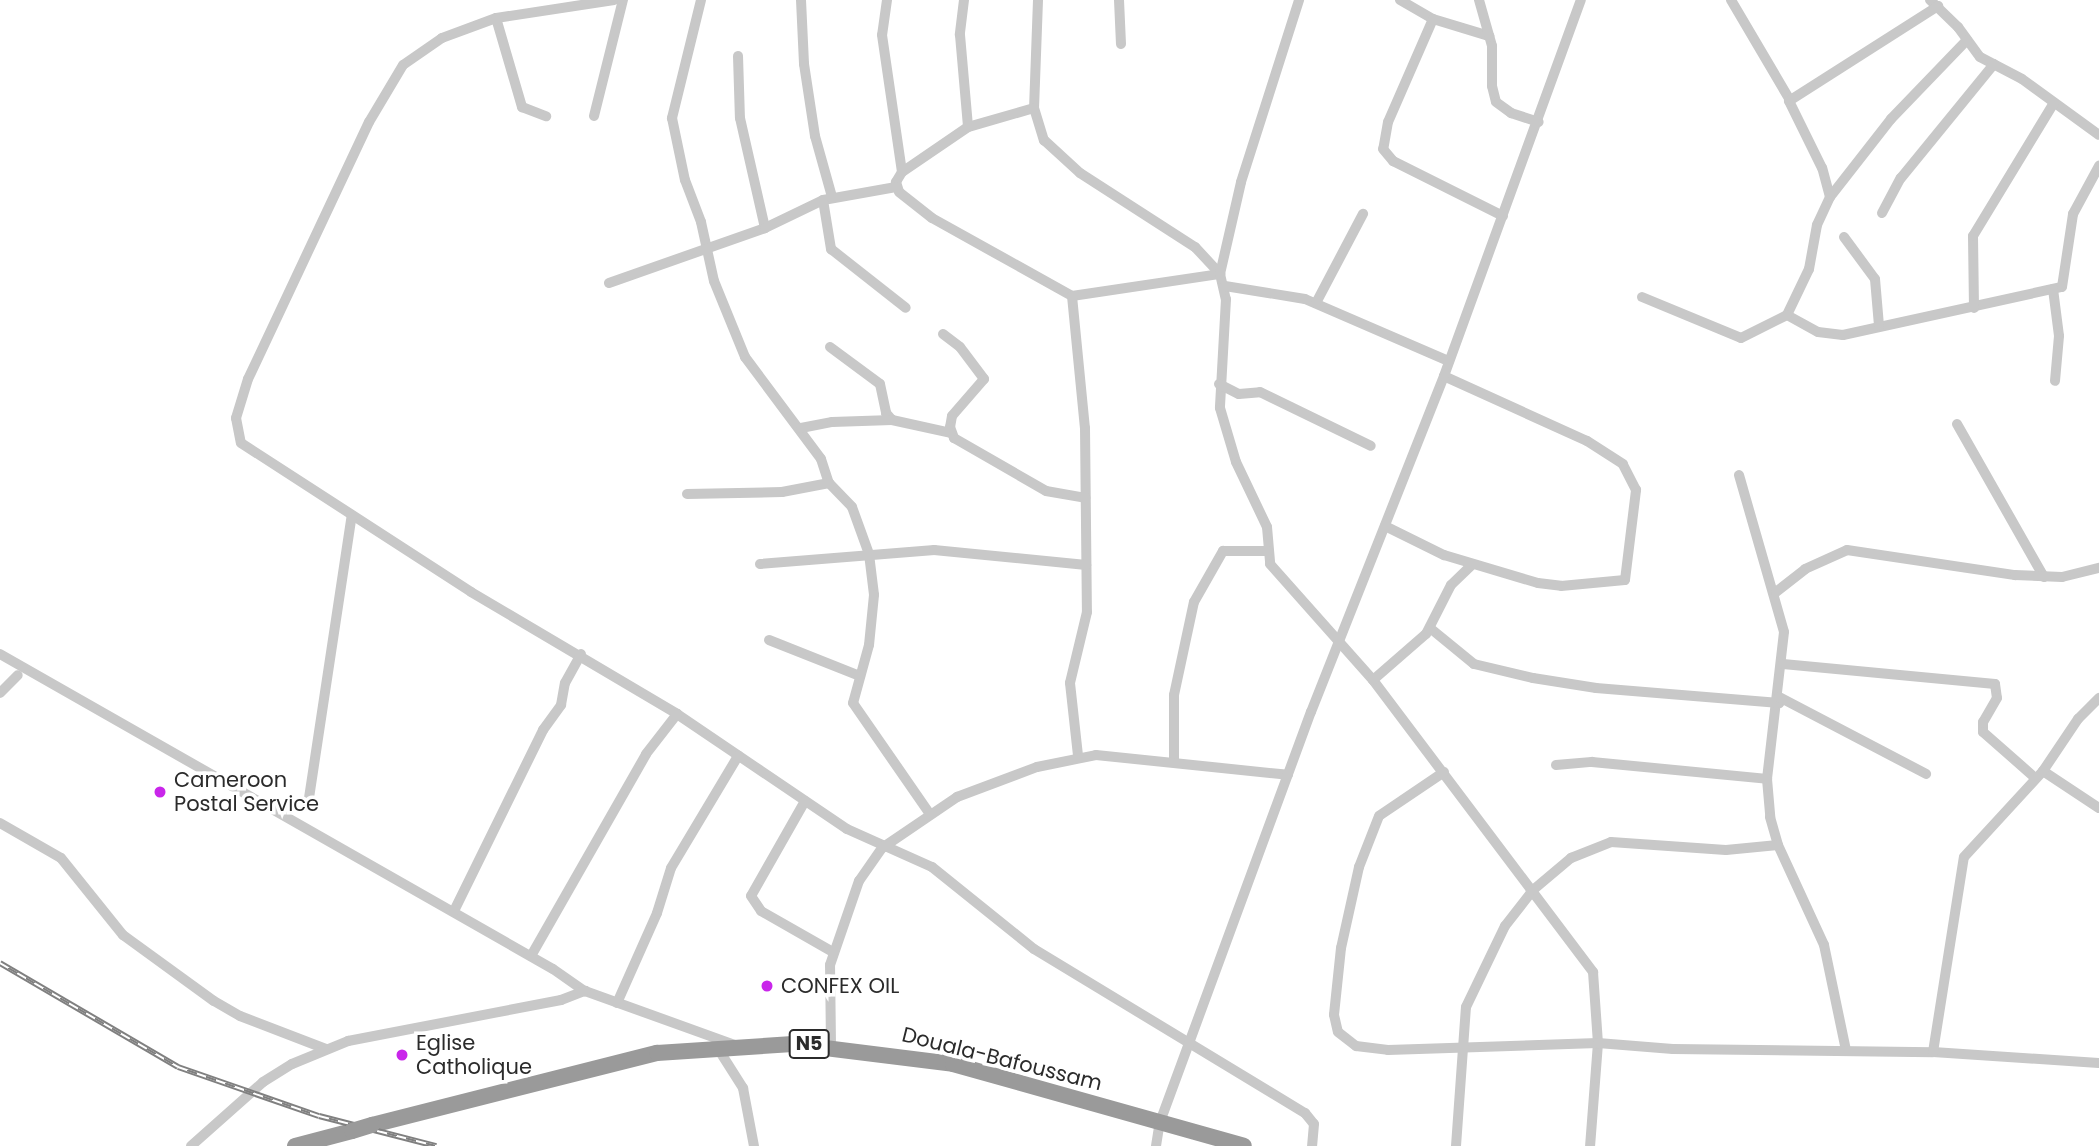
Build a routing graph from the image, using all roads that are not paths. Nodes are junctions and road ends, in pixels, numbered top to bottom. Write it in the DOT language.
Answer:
graph roads {
  1 [pos="614,0"];
  2 [pos="623,0"];
  3 [pos="701,0"];
  4 [pos="801,0"];
  5 [pos="887,0"];
  6 [pos="964,0"];
  7 [pos="1038,0"];
  8 [pos="1119,0"];
  9 [pos="1299,0"];
  10 [pos="1400,0"];
  11 [pos="1479,0"];
  12 [pos="1581,0"];
  13 [pos="1731,0"];
  14 [pos="1934,3"];
  15 [pos="496,18"];
  16 [pos="1433,19"];
  17 [pos="1489,36"];
  18 [pos="1967,40"];
  19 [pos="1121,44"];
  20 [pos="738,56"];
  21 [pos="1994,64"];
  22 [pos="1790,100"];
  23 [pos="2054,103"];
  24 [pos="1034,108"];
  25 [pos="546,116"];
  26 [pos="594,116"];
  27 [pos="1539,122"];
  28 [pos="968,127"];
  29 [pos="2099,135"];
  30 [pos="2099,166"];
  31 [pos="902,172"];
  32 [pos="896,187"];
  33 [pos="1830,197"];
  34 [pos="828,199"];
  35 [pos="1882,213"];
  36 [pos="1363,214"];
  37 [pos="1503,216"];
  38 [pos="765,228"];
  39 [pos="1844,237"];
  40 [pos="705,249"];
  41 [pos="1220,274"];
  42 [pos="609,284"];
  43 [pos="1225,286"];
  44 [pos="2053,289"];
  45 [pos="1072,296"];
  46 [pos="1642,297"];
  47 [pos="1316,303"];
  48 [pos="906,308"];
  49 [pos="1974,308"];
  50 [pos="1787,315"];
  51 [pos="1879,326"];
  52 [pos="943,334"];
  53 [pos="830,347"];
  54 [pos="1448,361"];
  55 [pos="1444,376"];
  56 [pos="2055,381"];
  57 [pos="1219,384"];
  58 [pos="892,420"];
  59 [pos="1957,424"];
  60 [pos="800,428"];
  61 [pos="951,433"];
  62 [pos="1371,446"];
  63 [pos="1739,475"];
  64 [pos="830,483"];
  65 [pos="687,494"];
  66 [pos="1085,498"];
  67 [pos="352,515"];
  68 [pos="1385,526"];
  69 [pos="375,530"];
  70 [pos="352,537"];
  71 [pos="1268,551"];
  72 [pos="869,554"];
  73 [pos="760,564"];
  74 [pos="1086,565"];
  75 [pos="1472,565"];
  76 [pos="2099,568"];
  77 [pos="2045,577"];
  78 [pos="1776,592"];
  79 [pos="1430,628"];
  80 [pos="769,640"];
  81 [pos="1339,643"];
  82 [pos="0,654"];
  83 [pos="581,654"];
  84 [pos="1783,664"];
  85 [pos="18,675"];
  86 [pos="860,676"];
  87 [pos="1373,680"];
  88 [pos="0,693"];
  89 [pos="2099,698"];
  90 [pos="1779,700"];
  91 [pos="677,713"];
  92 [pos="737,755"];
  93 [pos="1078,756"];
  94 [pos="1174,760"];
  95 [pos="1556,765"];
  96 [pos="2043,771"];
  97 [pos="1444,772"];
  98 [pos="1926,774"];
  99 [pos="1288,775"];
  100 [pos="2032,775"];
  101 [pos="1767,779"];
  102 [pos="309,798"];
  103 [pos="805,802"];
  104 [pos="2099,808"];
  105 [pos="930,814"];
  106 [pos="0,822"];
  107 [pos="1778,845"];
  108 [pos="882,848"];
  109 [pos="1533,890"];
  110 [pos="454,911"];
  111 [pos="833,952"];
  112 [pos="531,956"];
  113 [pos="585,991"];
  114 [pos="617,1003"];
  115 [pos="1598,1043"];
  116 [pos="1188,1044"];
  117 [pos="735,1045"];
  118 [pos="831,1045"];
  119 [pos="717,1046"];
  120 [pos="1465,1047"];
  121 [pos="326,1049"];
  122 [pos="1846,1050"];
  123 [pos="1933,1052"];
  124 [pos="2099,1063"];
  125 [pos="1160,1122"];
  126 [pos="191,1146"];
  127 [pos="295,1146"];
  128 [pos="754,1146"];
  129 [pos="1156,1146"];
  130 [pos="1244,1146"];
  131 [pos="1312,1146"];
  132 [pos="1455,1146"];
  133 [pos="1590,1146"];
  1 -- 15 [label="street"];
  2 -- 26 [label="street"];
  3 -- 40 [label="street"];
  4 -- 34 [label="street"];
  5 -- 31 [label="street"];
  6 -- 28 [label="street"];
  7 -- 24 [label="street"];
  8 -- 19 [label="street"];
  9 -- 41 [label="street"];
  10 -- 16 [label="street"];
  11 -- 17 [label="street"];
  12 -- 27 [label="street"];
  13 -- 22 [label="street"];
  14 -- 18 [label="street"];
  14 -- 22 [label="street"];
  15 -- 25 [label="street"];
  15 -- 67 [label="street"];
  16 -- 17 [label="street"];
  16 -- 37 [label="street"];
  17 -- 27 [label="street"];
  18 -- 21 [label="street"];
  18 -- 33 [label="street"];
  20 -- 38 [label="street"];
  21 -- 23 [label="street"];
  21 -- 35 [label="street"];
  22 -- 33 [label="street"];
  23 -- 29 [label="street"];
  23 -- 49 [label="street"];
  24 -- 28 [label="street"];
  24 -- 41 [label="street"];
  27 -- 37 [label="street"];
  28 -- 31 [label="street"];
  30 -- 44 [label="street"];
  31 -- 32 [label="street"];
  32 -- 34 [label="street"];
  32 -- 45 [label="street"];
  33 -- 50 [label="street"];
  34 -- 38 [label="street"];
  34 -- 48 [label="street"];
  36 -- 47 [label="street"];
  37 -- 54 [label="street"];
  38 -- 40 [label="street"];
  39 -- 51 [label="street"];
  40 -- 42 [label="street"];
  40 -- 60 [label="street"];
  41 -- 43 [label="street"];
  41 -- 45 [label="street"];
  43 -- 47 [label="street"];
  43 -- 57 [label="street"];
  44 -- 49 [label="street"];
  44 -- 56 [label="street"];
  45 -- 66 [label="street"];
  46 -- 50 [label="street"];
  47 -- 54 [label="street"];
  49 -- 51 [label="street"];
  50 -- 51 [label="street"];
  52 -- 61 [label="street"];
  53 -- 58 [label="street"];
  54 -- 55 [label="street"];
  55 -- 68 [label="street"];
  55 -- 75 [label="street"];
  57 -- 62 [label="street"];
  57 -- 71 [label="street"];
  58 -- 60 [label="street"];
  58 -- 61 [label="street"];
  59 -- 77 [label="street"];
  60 -- 64 [label="street"];
  61 -- 66 [label="street"];
  63 -- 78 [label="street"];
  64 -- 65 [label="street"];
  64 -- 72 [label="street"];
  66 -- 74 [label="street"];
  67 -- 69 [label="street"];
  67 -- 70 [label="street"];
  68 -- 75 [label="street"];
  68 -- 81 [label="street"];
  69 -- 70 [label="street"];
  69 -- 83 [label="street"];
  70 -- 102 [label="street"];
  71 -- 81 [label="street"];
  71 -- 94 [label="street"];
  72 -- 73 [label="street"];
  72 -- 74 [label="street"];
  72 -- 86 [label="street"];
  74 -- 93 [label="street"];
  75 -- 79 [label="street"];
  76 -- 77 [label="street"];
  77 -- 78 [label="street"];
  78 -- 84 [label="street"];
  79 -- 87 [label="street"];
  79 -- 90 [label="street"];
  80 -- 86 [label="street"];
  81 -- 87 [label="street"];
  81 -- 99 [label="street"];
  82 -- 110 [label="street"];
  83 -- 91 [label="street"];
  83 -- 110 [label="street"];
  84 -- 90 [label="street"];
  84 -- 100 [label="street"];
  85 -- 88 [label="street"];
  86 -- 105 [label="street"];
  87 -- 97 [label="street"];
  89 -- 96 [label="street"];
  90 -- 98 [label="street"];
  90 -- 101 [label="street"];
  91 -- 92 [label="street"];
  91 -- 112 [label="street"];
  92 -- 103 [label="street"];
  92 -- 114 [label="street"];
  93 -- 94 [label="street"];
  93 -- 105 [label="street"];
  94 -- 99 [label="street"];
  95 -- 101 [label="street"];
  96 -- 104 [label="street"];
  96 -- 123 [label="street"];
  97 -- 109 [label="street"];
  97 -- 120 [label="street"];
  99 -- 116 [label="street"];
  101 -- 107 [label="street"];
  103 -- 108 [label="street"];
  103 -- 111 [label="street"];
  105 -- 108 [label="street"];
  106 -- 121 [label="street"];
  107 -- 109 [label="street"];
  107 -- 122 [label="street"];
  108 -- 111 [label="street"];
  108 -- 116 [label="street"];
  109 -- 115 [label="street"];
  109 -- 120 [label="street"];
  110 -- 112 [label="street"];
  111 -- 118 [label="street"];
  112 -- 113 [label="street"];
  113 -- 114 [label="street"];
  113 -- 121 [label="street"];
  114 -- 117 [label="street"];
  115 -- 120 [label="street"];
  115 -- 122 [label="street"];
  115 -- 133 [label="street"];
  116 -- 125 [label="street"];
  116 -- 131 [label="street"];
  117 -- 118 [label="highway, Douala-Bafoussam / N5"];
  117 -- 119 [label="highway, Douala-Bafoussam / N5"];
  118 -- 125 [label="highway, Douala-Bafoussam / N5"];
  119 -- 127 [label="highway, Douala-Bafoussam / N5, bridge"];
  119 -- 128 [label="street"];
  120 -- 132 [label="street"];
  121 -- 126 [label="street"];
  122 -- 123 [label="street"];
  123 -- 124 [label="street"];
  125 -- 129 [label="street"];
  125 -- 130 [label="highway, Douala-Bafoussam / N5"];
}
